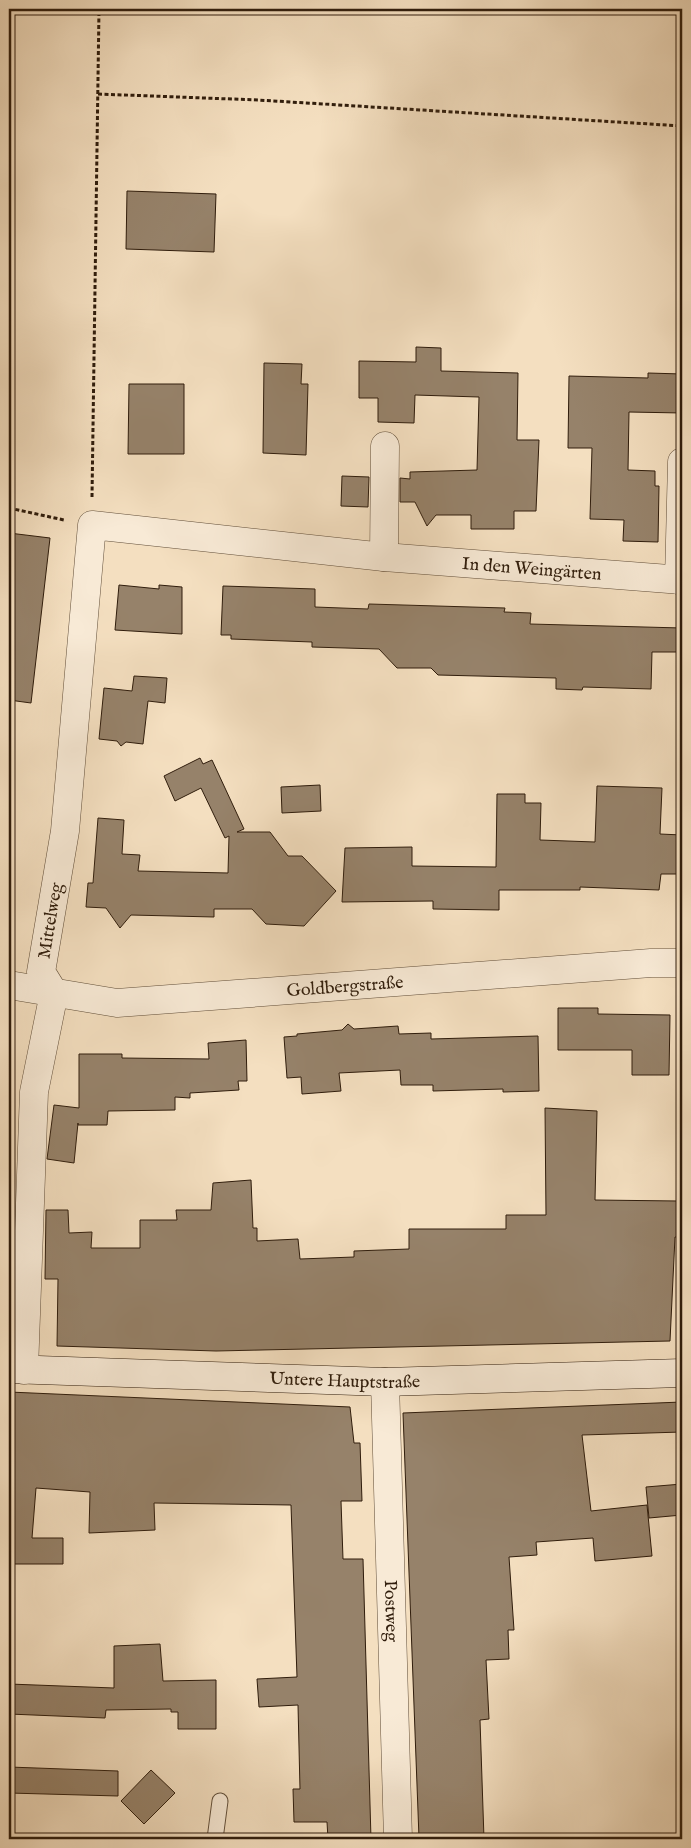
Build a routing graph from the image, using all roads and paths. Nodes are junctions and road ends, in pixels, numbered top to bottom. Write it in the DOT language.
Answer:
graph roads {
  1 [pos="99,9"];
  2 [pos="98,94"];
  3 [pos="682,126"];
  4 [pos="385,446"];
  5 [pos="682,462"];
  6 [pos="9,508"];
  7 [pos="92,525"];
  8 [pos="384,557"];
  9 [pos="681,580"];
  10 [pos="682,963"];
  11 [pos="9,985"];
  12 [pos="54,993"];
  13 [pos="16,1370"];
  14 [pos="682,1373"];
  15 [pos="385,1382"];
  16 [pos="220,1801"];
  17 [pos="215,1839"];
  18 [pos="398,1839"];
  1 -- 2 [label="path"];
  2 -- 3 [label="path"];
  2 -- 7 [label="path"];
  4 -- 8 [label="street"];
  5 -- 9 [label="street, In den Weingärten"];
  6 -- 7 [label="path"];
  7 -- 8 [label="street, In den Weingärten"];
  7 -- 12 [label="street, Mittelweg"];
  8 -- 9 [label="street, In den Weingärten"];
  10 -- 12 [label="street, Goldbergstraße"];
  11 -- 12 [label="street, Goldbergstraße"];
  12 -- 13 [label="street"];
  13 -- 15 [label="street, Untere Hauptstraße"];
  14 -- 15 [label="street, Untere Hauptstraße"];
  15 -- 18 [label="street, Postweg"];
  16 -- 17 [label="lane"];
}
